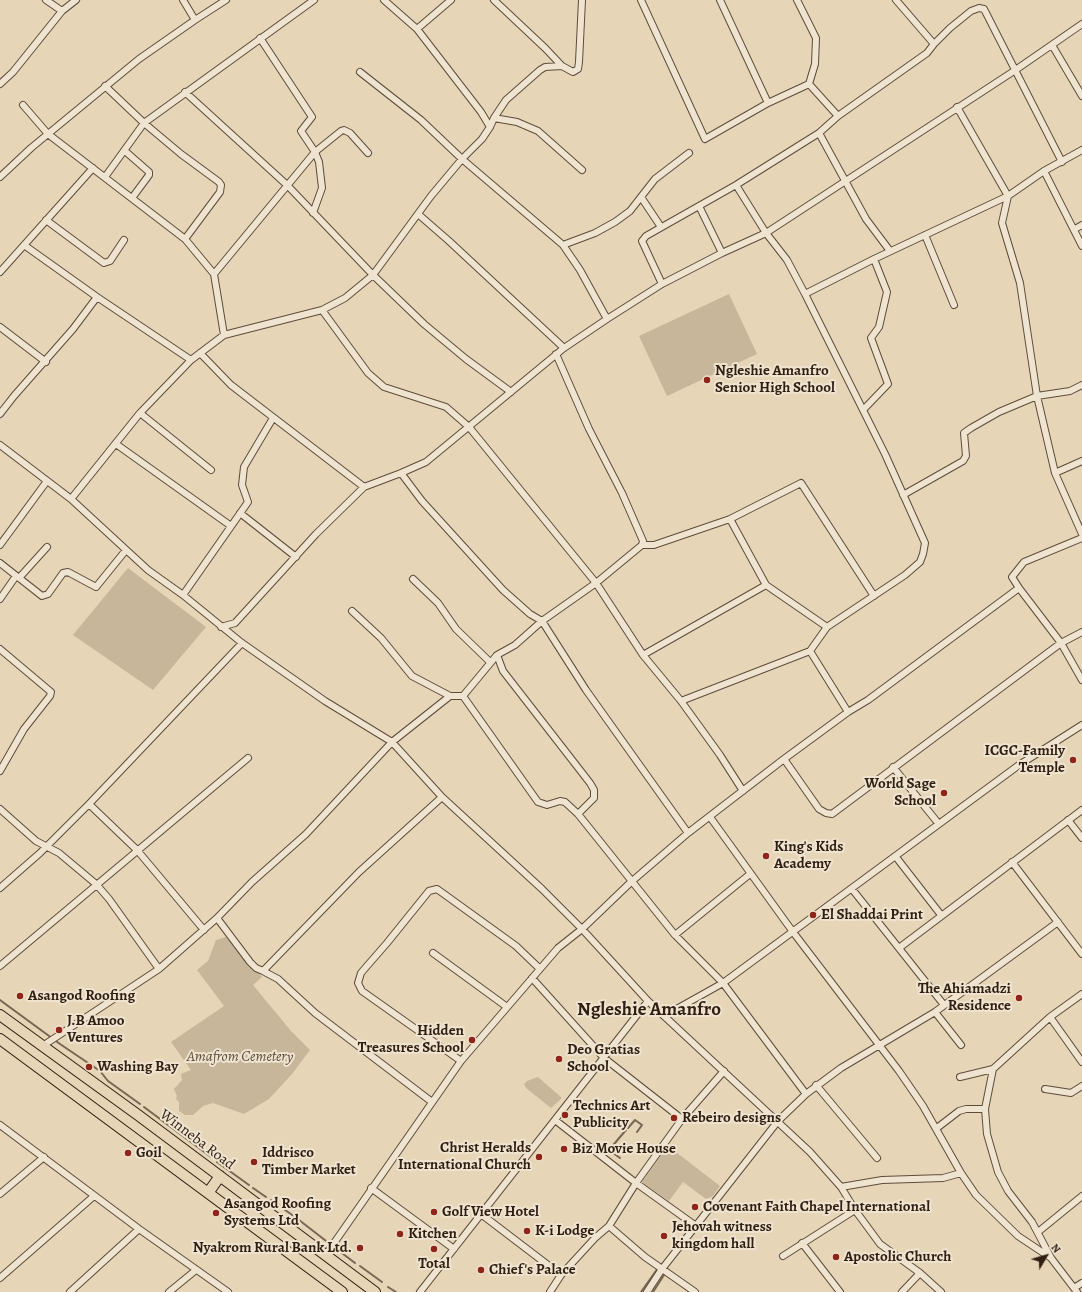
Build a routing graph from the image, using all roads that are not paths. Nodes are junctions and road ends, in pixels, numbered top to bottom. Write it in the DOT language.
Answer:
graph roads {
  1 [pos="46,0"];
  2 [pos="76,0"];
  3 [pos="183,0"];
  4 [pos="226,0"];
  5 [pos="314,0"];
  6 [pos="384,0"];
  7 [pos="451,0"];
  8 [pos="494,0"];
  9 [pos="582,0"];
  10 [pos="641,0"];
  11 [pos="720,0"];
  12 [pos="797,0"];
  13 [pos="896,0"];
  14 [pos="62,11"];
  15 [pos="195,20"];
  16 [pos="1082,24"];
  17 [pos="417,30"];
  18 [pos="260,38"];
  19 [pos="934,44"];
  20 [pos="1052,45"];
  21 [pos="562,66"];
  22 [pos="1014,71"];
  23 [pos="360,72"];
  24 [pos="0,84"];
  25 [pos="809,84"];
  26 [pos="105,86"];
  27 [pos="185,92"];
  28 [pos="1082,96"];
  29 [pos="768,103"];
  30 [pos="23,105"];
  31 [pos="957,107"];
  32 [pos="838,116"];
  33 [pos="494,118"];
  34 [pos="144,123"];
  35 [pos="490,127"];
  36 [pos="820,133"];
  37 [pos="48,134"];
  38 [pos="1082,150"];
  39 [pos="125,151"];
  40 [pos="315,152"];
  41 [pos="368,153"];
  42 [pos="689,153"];
  43 [pos="462,159"];
  44 [pos="1062,162"];
  45 [pos="93,168"];
  46 [pos="582,170"];
  47 [pos="1044,171"];
  48 [pos="0,177"];
  49 [pos="105,177"];
  50 [pos="845,182"];
  51 [pos="287,185"];
  52 [pos="736,185"];
  53 [pos="1008,196"];
  54 [pos="641,197"];
  55 [pos="132,198"];
  56 [pos="699,206"];
  57 [pos="314,213"];
  58 [pos="418,214"];
  59 [pos="46,220"];
  60 [pos="1082,225"];
  61 [pos="661,227"];
  62 [pos="1074,229"];
  63 [pos="766,233"];
  64 [pos="924,235"];
  65 [pos="185,239"];
  66 [pos="124,240"];
  67 [pos="24,245"];
  68 [pos="563,245"];
  69 [pos="1082,246"];
  70 [pos="890,251"];
  71 [pos="722,253"];
  72 [pos="874,258"];
  73 [pos="0,272"];
  74 [pos="214,274"];
  75 [pos="373,275"];
  76 [pos="662,284"];
  77 [pos="805,294"];
  78 [pos="97,297"];
  79 [pos="954,305"];
  80 [pos="322,310"];
  81 [pos="607,319"];
  82 [pos="0,327"];
  83 [pos="224,335"];
  84 [pos="564,348"];
  85 [pos="200,353"];
  86 [pos="556,354"];
  87 [pos="191,360"];
  88 [pos="46,362"];
  89 [pos="1082,385"];
  90 [pos="511,392"];
  91 [pos="1037,396"];
  92 [pos="863,410"];
  93 [pos="140,413"];
  94 [pos="0,414"];
  95 [pos="273,418"];
  96 [pos="469,427"];
  97 [pos="116,444"];
  98 [pos="0,445"];
  99 [pos="1082,461"];
  100 [pos="211,470"];
  101 [pos="401,473"];
  102 [pos="1055,473"];
  103 [pos="48,481"];
  104 [pos="364,487"];
  105 [pos="903,495"];
  106 [pos="71,499"];
  107 [pos="240,513"];
  108 [pos="730,520"];
  109 [pos="231,526"];
  110 [pos="1082,534"];
  111 [pos="1082,538"];
  112 [pos="0,545"];
  113 [pos="642,545"];
  114 [pos="47,547"];
  115 [pos="126,550"];
  116 [pos="296,557"];
  117 [pos="0,563"];
  118 [pos="18,577"];
  119 [pos="412,579"];
  120 [pos="596,583"];
  121 [pos="766,585"];
  122 [pos="1018,588"];
  123 [pos="183,596"];
  124 [pos="874,596"];
  125 [pos="0,599"];
  126 [pos="352,610"];
  127 [pos="542,621"];
  128 [pos="827,626"];
  129 [pos="221,627"];
  130 [pos="1082,632"];
  131 [pos="242,644"];
  132 [pos="1061,644"];
  133 [pos="0,649"];
  134 [pos="810,651"];
  135 [pos="497,655"];
  136 [pos="643,655"];
  137 [pos="490,662"];
  138 [pos="1082,680"];
  139 [pos="450,696"];
  140 [pos="463,696"];
  141 [pos="681,701"];
  142 [pos="848,712"];
  143 [pos="1082,726"];
  144 [pos="392,742"];
  145 [pos="248,758"];
  146 [pos="784,759"];
  147 [pos="893,767"];
  148 [pos="0,771"];
  149 [pos="743,791"];
  150 [pos="442,797"];
  151 [pos="89,804"];
  152 [pos="0,809"];
  153 [pos="1082,810"];
  154 [pos="578,814"];
  155 [pos="710,817"];
  156 [pos="1068,820"];
  157 [pos="938,823"];
  158 [pos="688,833"];
  159 [pos="1082,838"];
  160 [pos="47,847"];
  161 [pos="137,850"];
  162 [pos="896,857"];
  163 [pos="1012,862"];
  164 [pos="750,874"];
  165 [pos="631,882"];
  166 [pos="96,884"];
  167 [pos="0,888"];
  168 [pos="852,889"];
  169 [pos="941,915"];
  170 [pos="218,918"];
  171 [pos="1058,922"];
  172 [pos="582,929"];
  173 [pos="204,930"];
  174 [pos="793,932"];
  175 [pos="675,935"];
  176 [pos="899,948"];
  177 [pos="433,953"];
  178 [pos="1082,954"];
  179 [pos="0,966"];
  180 [pos="159,969"];
  181 [pos="540,970"];
  182 [pos="262,971"];
  183 [pos="532,978"];
  184 [pos="723,983"];
  185 [pos="1082,994"];
  186 [pos="648,1001"];
  187 [pos="944,1005"];
  188 [pos="507,1007"];
  189 [pos="935,1012"];
  190 [pos="0,1015"];
  191 [pos="664,1016"];
  192 [pos="1050,1017"];
  193 [pos="0,1039"];
  194 [pos="44,1045"];
  195 [pos="960,1045"];
  196 [pos="880,1046"];
  197 [pos="604,1058"];
  198 [pos="461,1061"];
  199 [pos="1082,1062"];
  200 [pos="993,1069"];
  201 [pos="724,1071"];
  202 [pos="960,1077"];
  203 [pos="816,1085"];
  204 [pos="1082,1086"];
  205 [pos="1045,1089"];
  206 [pos="806,1094"];
  207 [pos="432,1102"];
  208 [pos="985,1109"];
  209 [pos="682,1119"];
  210 [pos="555,1120"];
  211 [pos="778,1122"];
  212 [pos="0,1125"];
  213 [pos="937,1128"];
  214 [pos="44,1157"];
  215 [pos="877,1158"];
  216 [pos="961,1173"];
  217 [pos="220,1176"];
  218 [pos="636,1183"];
  219 [pos="842,1187"];
  220 [pos="371,1188"];
  221 [pos="208,1193"];
  222 [pos="0,1194"];
  223 [pos="94,1196"];
  224 [pos="1082,1196"];
  225 [pos="855,1210"];
  226 [pos="481,1214"];
  227 [pos="609,1226"];
  228 [pos="696,1226"];
  229 [pos="139,1229"];
  230 [pos="1038,1232"];
  231 [pos="802,1243"];
  232 [pos="454,1249"];
  233 [pos="325,1256"];
  234 [pos="783,1256"];
  235 [pos="1051,1258"];
  236 [pos="662,1269"];
  237 [pos="196,1270"];
  238 [pos="920,1273"];
  239 [pos="561,1275"];
  240 [pos="0,1278"];
  241 [pos="1082,1283"];
  242 [pos="1076,1290"];
  243 [pos="70,1292"];
  244 [pos="169,1292"];
  245 [pos="228,1292"];
  246 [pos="342,1292"];
  247 [pos="375,1292"];
  248 [pos="420,1292"];
  249 [pos="550,1292"];
  250 [pos="647,1292"];
  251 [pos="695,1292"];
  252 [pos="840,1292"];
  253 [pos="902,1292"];
  254 [pos="940,1292"];
  1 -- 14 [label="street"];
  2 -- 14 [label="street"];
  3 -- 15 [label="street"];
  4 -- 15 [label="street"];
  5 -- 18 [label="street"];
  6 -- 17 [label="street"];
  7 -- 17 [label="street"];
  8 -- 21 [label="street"];
  9 -- 21 [label="street"];
  10 -- 29 [label="street"];
  11 -- 29 [label="street"];
  12 -- 25 [label="street"];
  13 -- 19 [label="street"];
  14 -- 24 [label="street"];
  15 -- 26 [label="street"];
  16 -- 20 [label="street"];
  17 -- 35 [label="street"];
  18 -- 27 [label="street"];
  18 -- 40 [label="street"];
  19 -- 22 [label="street"];
  19 -- 32 [label="street"];
  20 -- 22 [label="street"];
  20 -- 28 [label="street"];
  21 -- 33 [label="street"];
  22 -- 31 [label="street"];
  22 -- 44 [label="street"];
  23 -- 43 [label="street"];
  25 -- 29 [label="street"];
  25 -- 32 [label="street"];
  26 -- 34 [label="street"];
  26 -- 37 [label="street"];
  27 -- 34 [label="street"];
  27 -- 51 [label="street"];
  30 -- 37 [label="street"];
  31 -- 50 [label="street"];
  31 -- 53 [label="street"];
  32 -- 36 [label="street"];
  33 -- 35 [label="street"];
  33 -- 46 [label="street"];
  34 -- 39 [label="street"];
  34 -- 65 [label="street"];
  35 -- 43 [label="street"];
  36 -- 50 [label="street"];
  36 -- 52 [label="street"];
  37 -- 45 [label="street"];
  37 -- 48 [label="street"];
  38 -- 44 [label="street"];
  39 -- 49 [label="street"];
  39 -- 55 [label="street"];
  40 -- 41 [label="street"];
  40 -- 51 [label="street"];
  40 -- 57 [label="street"];
  42 -- 54 [label="street"];
  43 -- 58 [label="street"];
  43 -- 68 [label="street"];
  44 -- 47 [label="street"];
  45 -- 49 [label="street"];
  45 -- 59 [label="street"];
  47 -- 53 [label="street"];
  47 -- 62 [label="street"];
  49 -- 55 [label="street"];
  50 -- 63 [label="street"];
  50 -- 70 [label="street"];
  51 -- 57 [label="street"];
  51 -- 74 [label="street"];
  52 -- 56 [label="street"];
  52 -- 63 [label="street"];
  53 -- 64 [label="street"];
  53 -- 91 [label="street"];
  54 -- 61 [label="street"];
  54 -- 68 [label="street"];
  55 -- 65 [label="street"];
  56 -- 61 [label="street"];
  56 -- 71 [label="street"];
  57 -- 75 [label="street"];
  58 -- 75 [label="street"];
  58 -- 84 [label="street"];
  59 -- 66 [label="street"];
  59 -- 67 [label="street"];
  60 -- 62 [label="street"];
  61 -- 76 [label="street"];
  62 -- 69 [label="street"];
  63 -- 71 [label="street"];
  63 -- 77 [label="street"];
  64 -- 70 [label="street"];
  64 -- 79 [label="street"];
  65 -- 74 [label="street"];
  67 -- 73 [label="street"];
  67 -- 78 [label="street"];
  68 -- 81 [label="street"];
  70 -- 72 [label="street"];
  71 -- 76 [label="street"];
  72 -- 77 [label="street"];
  72 -- 92 [label="street"];
  74 -- 83 [label="street"];
  75 -- 80 [label="street"];
  75 -- 90 [label="street"];
  76 -- 81 [label="street"];
  77 -- 92 [label="street"];
  78 -- 87 [label="street"];
  78 -- 88 [label="street"];
  80 -- 83 [label="street"];
  80 -- 96 [label="street"];
  81 -- 84 [label="street"];
  82 -- 88 [label="street"];
  83 -- 85 [label="street"];
  84 -- 86 [label="street"];
  85 -- 87 [label="street"];
  85 -- 95 [label="street"];
  86 -- 90 [label="street"];
  86 -- 113 [label="street"];
  87 -- 93 [label="street"];
  88 -- 94 [label="street"];
  89 -- 91 [label="street"];
  90 -- 96 [label="street"];
  91 -- 102 [label="street"];
  91 -- 105 [label="street"];
  92 -- 105 [label="street"];
  93 -- 97 [label="street"];
  93 -- 100 [label="street"];
  95 -- 104 [label="street"];
  95 -- 107 [label="street"];
  96 -- 101 [label="street"];
  96 -- 120 [label="street"];
  97 -- 106 [label="street"];
  97 -- 109 [label="street"];
  98 -- 103 [label="street"];
  99 -- 102 [label="street"];
  101 -- 104 [label="street"];
  101 -- 127 [label="street"];
  102 -- 110 [label="street"];
  103 -- 106 [label="street"];
  103 -- 112 [label="street"];
  104 -- 116 [label="street"];
  105 -- 124 [label="street"];
  106 -- 115 [label="street"];
  107 -- 109 [label="street"];
  107 -- 116 [label="street"];
  108 -- 113 [label="street"];
  108 -- 121 [label="street"];
  108 -- 124 [label="street"];
  109 -- 123 [label="street"];
  111 -- 122 [label="street"];
  113 -- 120 [label="street"];
  114 -- 118 [label="street"];
  115 -- 118 [label="street"];
  115 -- 123 [label="street"];
  116 -- 129 [label="street"];
  117 -- 118 [label="street"];
  118 -- 125 [label="street"];
  119 -- 137 [label="street"];
  120 -- 127 [label="street"];
  120 -- 136 [label="street"];
  121 -- 128 [label="street"];
  121 -- 136 [label="street"];
  122 -- 132 [label="street"];
  122 -- 142 [label="street"];
  123 -- 129 [label="street"];
  124 -- 128 [label="street"];
  126 -- 139 [label="street"];
  127 -- 135 [label="street"];
  127 -- 158 [label="street"];
  128 -- 134 [label="street"];
  129 -- 131 [label="street"];
  130 -- 132 [label="street"];
  131 -- 144 [label="street"];
  131 -- 151 [label="street"];
  132 -- 138 [label="street"];
  132 -- 147 [label="street"];
  133 -- 148 [label="street"];
  134 -- 141 [label="street"];
  134 -- 142 [label="street"];
  135 -- 137 [label="street"];
  135 -- 154 [label="street"];
  136 -- 141 [label="street"];
  137 -- 140 [label="street"];
  139 -- 140 [label="street"];
  139 -- 144 [label="street"];
  140 -- 154 [label="street"];
  141 -- 149 [label="street"];
  142 -- 146 [label="street"];
  143 -- 157 [label="street"];
  144 -- 150 [label="street"];
  144 -- 170 [label="street"];
  145 -- 161 [label="street"];
  146 -- 147 [label="street"];
  146 -- 149 [label="street"];
  147 -- 157 [label="street"];
  149 -- 155 [label="street"];
  150 -- 172 [label="street"];
  150 -- 182 [label="street"];
  151 -- 160 [label="street"];
  151 -- 161 [label="street"];
  152 -- 160 [label="street"];
  153 -- 156 [label="street"];
  154 -- 165 [label="street"];
  155 -- 158 [label="street"];
  155 -- 164 [label="street"];
  156 -- 159 [label="street"];
  156 -- 163 [label="street"];
  157 -- 162 [label="street"];
  158 -- 165 [label="street"];
  160 -- 166 [label="street"];
  160 -- 167 [label="street"];
  161 -- 166 [label="street"];
  161 -- 173 [label="street"];
  162 -- 168 [label="street"];
  162 -- 169 [label="street"];
  163 -- 169 [label="street"];
  163 -- 171 [label="street"];
  164 -- 174 [label="street"];
  164 -- 175 [label="street"];
  165 -- 172 [label="street"];
  165 -- 175 [label="street"];
  166 -- 179 [label="street"];
  166 -- 180 [label="street"];
  168 -- 174 [label="street"];
  168 -- 176 [label="street"];
  169 -- 176 [label="street"];
  170 -- 173 [label="street"];
  170 -- 182 [label="street"];
  171 -- 178 [label="street"];
  171 -- 187 [label="street"];
  172 -- 181 [label="street"];
  172 -- 186 [label="street"];
  173 -- 180 [label="street"];
  174 -- 184 [label="street"];
  174 -- 196 [label="street"];
  175 -- 184 [label="street"];
  176 -- 187 [label="street"];
  177 -- 188 [label="street"];
  180 -- 194 [label="street"];
  181 -- 183 [label="street"];
  181 -- 198 [label="street"];
  182 -- 207 [label="street"];
  183 -- 188 [label="street"];
  183 -- 197 [label="street"];
  184 -- 191 [label="street"];
  184 -- 206 [label="street"];
  185 -- 192 [label="street"];
  186 -- 191 [label="street"];
  186 -- 197 [label="street"];
  187 -- 189 [label="street"];
  188 -- 198 [label="street"];
  189 -- 195 [label="street"];
  189 -- 196 [label="street"];
  190 -- 194 [label="highway, Winneba Road"];
  191 -- 201 [label="street"];
  192 -- 199 [label="street"];
  192 -- 200 [label="street"];
  193 -- 221 [label="highway"];
  194 -- 217 [label="highway, Winneba Road"];
  196 -- 203 [label="street"];
  196 -- 213 [label="street"];
  197 -- 209 [label="street"];
  197 -- 210 [label="street"];
  198 -- 207 [label="street"];
  200 -- 202 [label="street"];
  200 -- 208 [label="street"];
  201 -- 209 [label="street"];
  201 -- 211 [label="street"];
  203 -- 206 [label="street"];
  203 -- 215 [label="street"];
  204 -- 205 [label="street"];
  206 -- 211 [label="street"];
  207 -- 220 [label="street"];
  208 -- 213 [label="street"];
  208 -- 230 [label="street"];
  209 -- 218 [label="street"];
  210 -- 218 [label="street"];
  210 -- 226 [label="street"];
  211 -- 219 [label="street"];
  211 -- 228 [label="street"];
  212 -- 214 [label="street"];
  213 -- 216 [label="street"];
  214 -- 222 [label="street"];
  214 -- 223 [label="street"];
  216 -- 219 [label="street"];
  216 -- 235 [label="street"];
  217 -- 221 [label="highway"];
  217 -- 233 [label="highway, Winneba Road"];
  218 -- 227 [label="street"];
  218 -- 228 [label="street"];
  219 -- 225 [label="street"];
  220 -- 232 [label="street"];
  220 -- 233 [label="street"];
  221 -- 246 [label="highway"];
  223 -- 229 [label="street"];
  223 -- 240 [label="street"];
  224 -- 230 [label="street"];
  225 -- 231 [label="street"];
  225 -- 238 [label="street"];
  226 -- 232 [label="street"];
  226 -- 239 [label="street"];
  227 -- 236 [label="street"];
  227 -- 239 [label="street"];
  228 -- 236 [label="street"];
  229 -- 237 [label="street"];
  229 -- 243 [label="street"];
  230 -- 235 [label="street"];
  231 -- 234 [label="street"];
  231 -- 252 [label="street"];
  232 -- 248 [label="street"];
  233 -- 247 [label="highway, Winneba Road"];
  235 -- 242 [label="street"];
  236 -- 250 [label="street"];
  236 -- 251 [label="street"];
  237 -- 244 [label="street"];
  237 -- 245 [label="street"];
  238 -- 253 [label="street"];
  238 -- 254 [label="street"];
  239 -- 249 [label="street"];
  241 -- 242 [label="street"];
}
